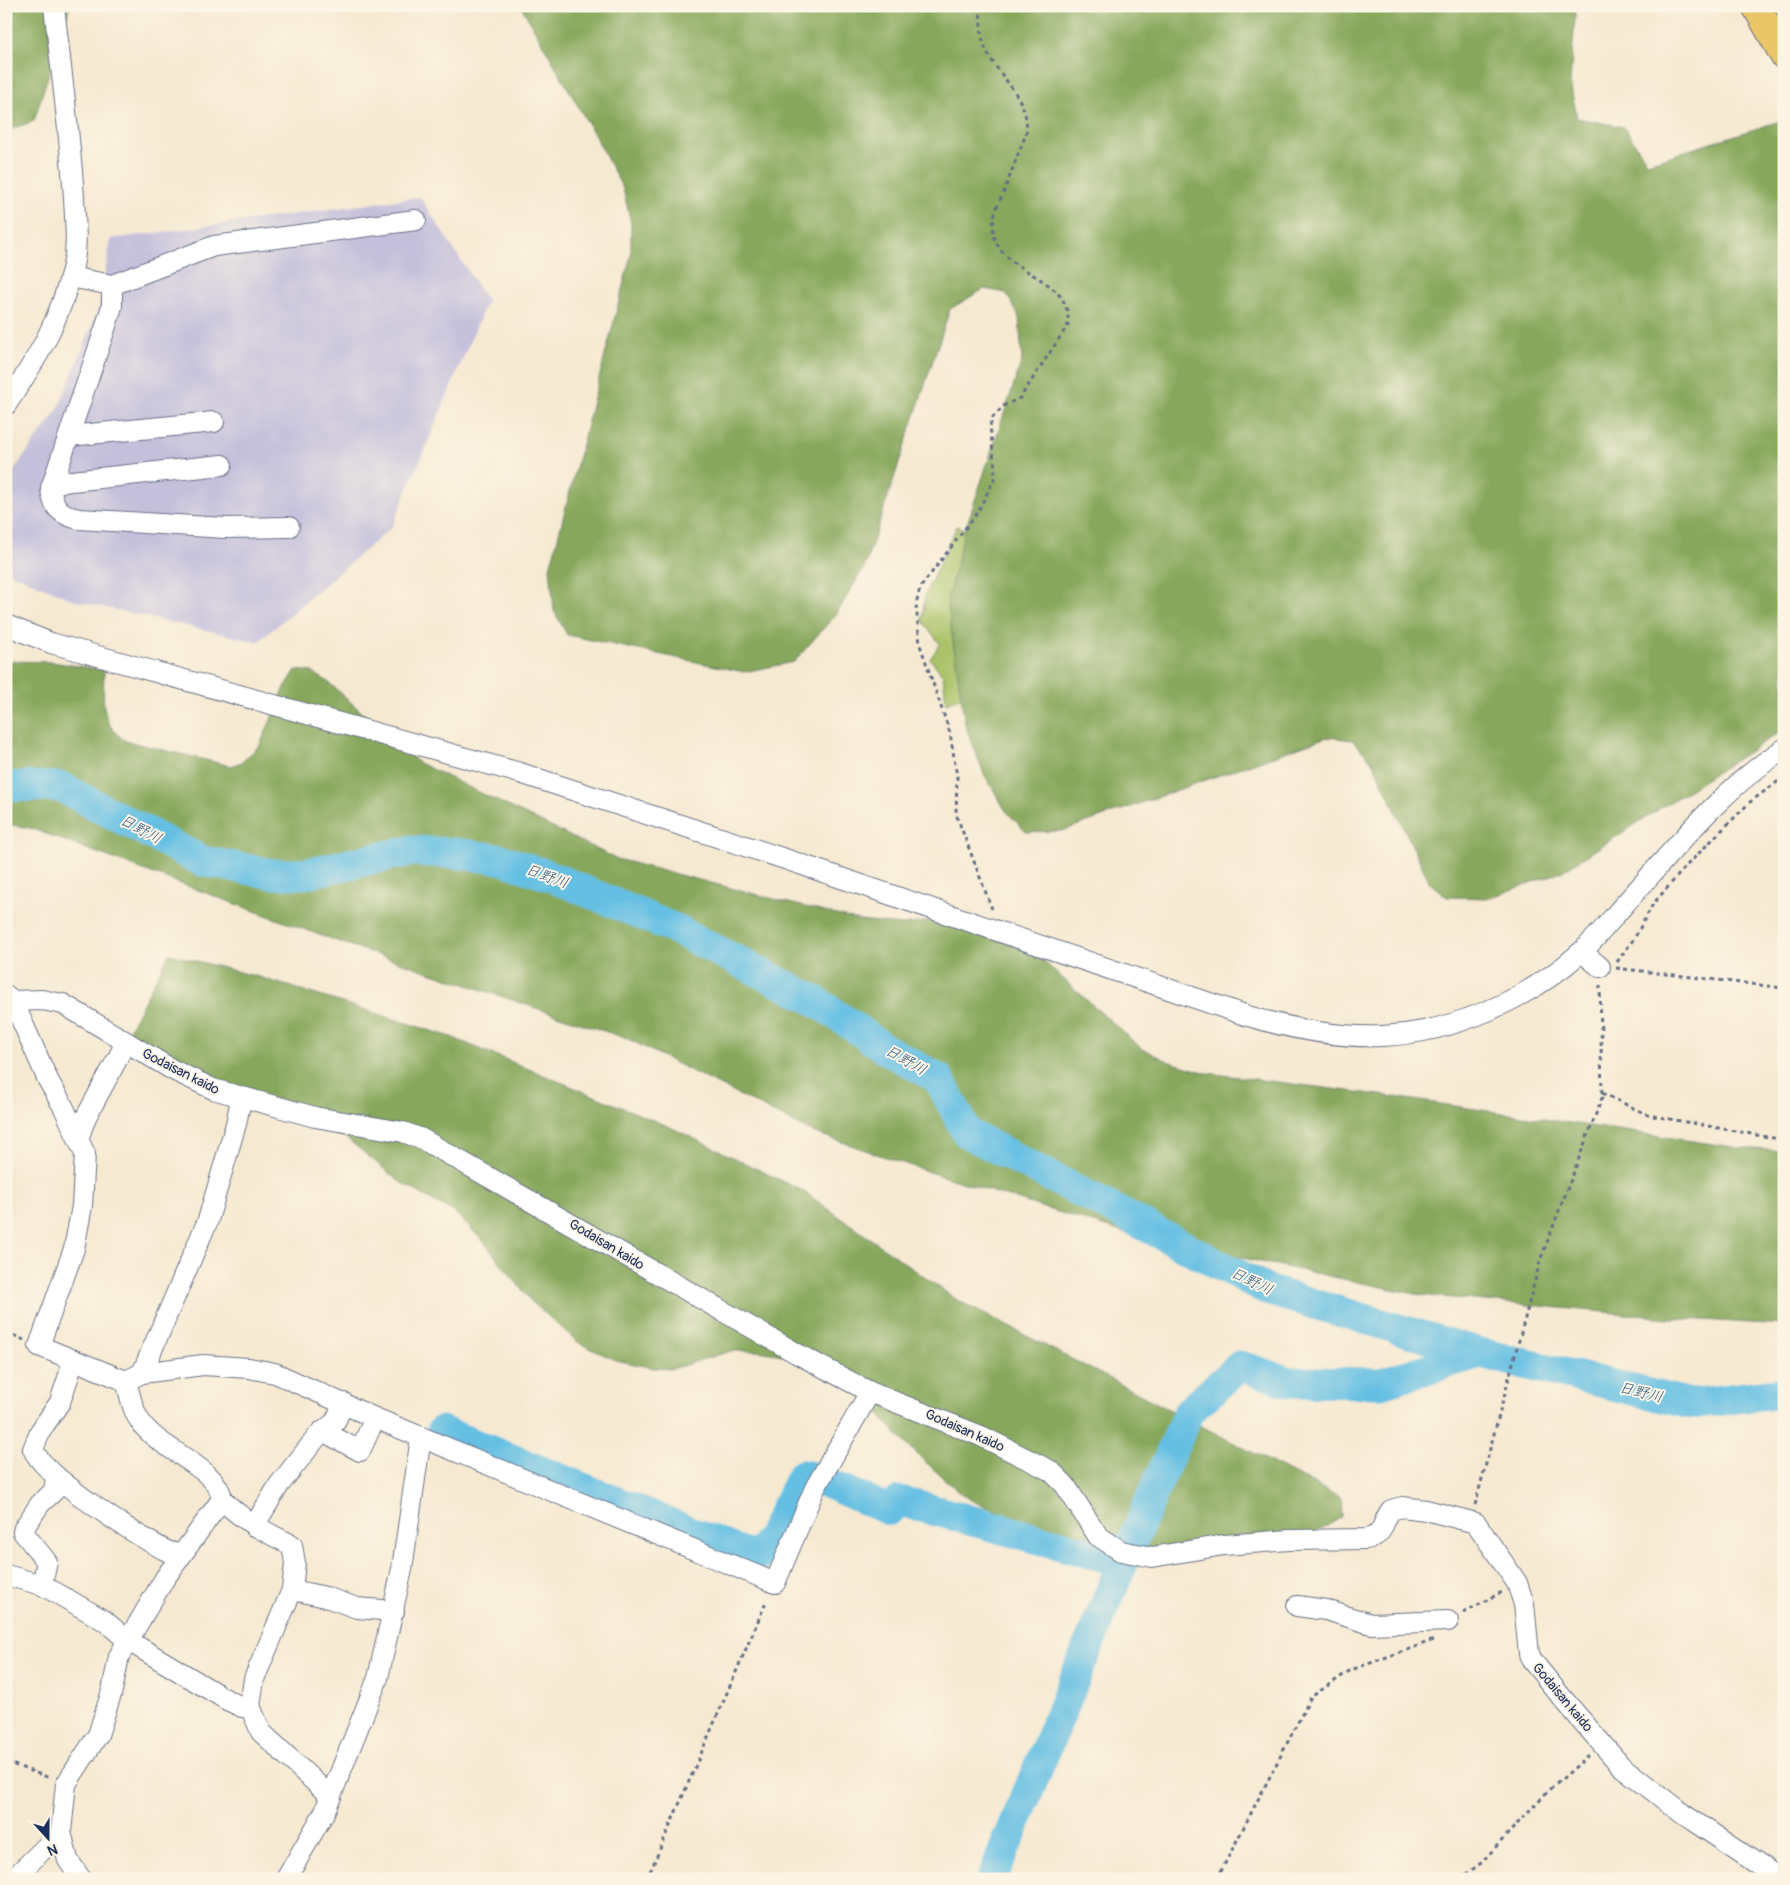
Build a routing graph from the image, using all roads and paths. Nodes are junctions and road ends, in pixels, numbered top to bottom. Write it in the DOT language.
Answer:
graph roads {
  1 [pos="54,6"];
  2 [pos="980,6"];
  3 [pos="1756,6"];
  4 [pos="1784,55"];
  5 [pos="416,220"];
  6 [pos="70,277"];
  7 [pos="112,285"];
  8 [pos="6,405"];
  9 [pos="214,422"];
  10 [pos="69,436"];
  11 [pos="222,465"];
  12 [pos="53,483"];
  13 [pos="289,527"];
  14 [pos="6,625"];
  15 [pos="1784,749"];
  16 [pos="1784,776"];
  17 [pos="1002,933"];
  18 [pos="1582,952"];
  19 [pos="1600,967"];
  20 [pos="1784,988"];
  21 [pos="10,998"];
  22 [pos="126,1042"];
  23 [pos="1602,1093"];
  24 [pos="241,1099"];
  25 [pos="78,1139"];
  26 [pos="1784,1140"];
  27 [pos="74,1360"];
  28 [pos="134,1377"];
  29 [pos="870,1392"];
  30 [pos="344,1402"];
  31 [pos="375,1418"];
  32 [pos="323,1432"];
  33 [pos="421,1437"];
  34 [pos="56,1477"];
  35 [pos="222,1500"];
  36 [pos="1476,1523"];
  37 [pos="254,1526"];
  38 [pos="182,1554"];
  39 [pos="6,1575"];
  40 [pos="774,1583"];
  41 [pos="1517,1583"];
  42 [pos="42,1585"];
  43 [pos="292,1590"];
  44 [pos="1297,1606"];
  45 [pos="394,1611"];
  46 [pos="1448,1621"];
  47 [pos="126,1640"];
  48 [pos="250,1706"];
  49 [pos="1602,1743"];
  50 [pos="6,1762"];
  51 [pos="66,1784"];
  52 [pos="331,1797"];
  53 [pos="61,1832"];
  54 [pos="13,1879"];
  55 [pos="81,1879"];
  56 [pos="286,1879"];
  57 [pos="647,1879"];
  58 [pos="1217,1879"];
  59 [pos="1459,1879"];
  60 [pos="1780,1879"];
  1 -- 6 [label="street"];
  2 -- 17 [label="path"];
  3 -- 4 [label="highway"];
  5 -- 7 [label="street"];
  6 -- 7 [label="street"];
  6 -- 8 [label="street"];
  7 -- 10 [label="street"];
  9 -- 10 [label="street"];
  10 -- 12 [label="street"];
  11 -- 12 [label="street"];
  12 -- 13 [label="street"];
  14 -- 17 [label="street"];
  15 -- 18 [label="street"];
  16 -- 20 [label="path"];
  17 -- 18 [label="street"];
  18 -- 19 [label="street"];
  19 -- 23 [label="path"];
  21 -- 22 [label="street, Godaisan kaido"];
  21 -- 25 [label="street"];
  22 -- 24 [label="street, Godaisan kaido"];
  22 -- 25 [label="street"];
  23 -- 26 [label="path"];
  23 -- 36 [label="path"];
  24 -- 28 [label="street"];
  24 -- 29 [label="street, Godaisan kaido"];
  25 -- 27 [label="street"];
  27 -- 28 [label="street"];
  27 -- 34 [label="street"];
  28 -- 30 [label="street"];
  28 -- 35 [label="street"];
  29 -- 36 [label="street, Godaisan kaido"];
  29 -- 40 [label="street"];
  30 -- 31 [label="street"];
  30 -- 32 [label="street"];
  31 -- 32 [label="street"];
  31 -- 33 [label="street"];
  32 -- 37 [label="street"];
  33 -- 40 [label="street"];
  33 -- 45 [label="street"];
  34 -- 38 [label="street"];
  34 -- 42 [label="street"];
  35 -- 37 [label="street"];
  35 -- 38 [label="street"];
  36 -- 41 [label="street, Godaisan kaido"];
  37 -- 43 [label="street"];
  38 -- 47 [label="street"];
  39 -- 42 [label="street"];
  40 -- 57 [label="path"];
  41 -- 46 [label="path"];
  41 -- 49 [label="street, Godaisan kaido"];
  42 -- 47 [label="street"];
  43 -- 45 [label="street"];
  43 -- 48 [label="street"];
  44 -- 46 [label="street"];
  45 -- 52 [label="street"];
  46 -- 58 [label="path"];
  47 -- 48 [label="street"];
  47 -- 51 [label="street"];
  48 -- 52 [label="street"];
  49 -- 59 [label="path"];
  49 -- 60 [label="street, Godaisan kaido"];
  50 -- 51 [label="path"];
  51 -- 53 [label="street"];
  52 -- 56 [label="street"];
  53 -- 54 [label="street"];
  53 -- 55 [label="street"];
}
